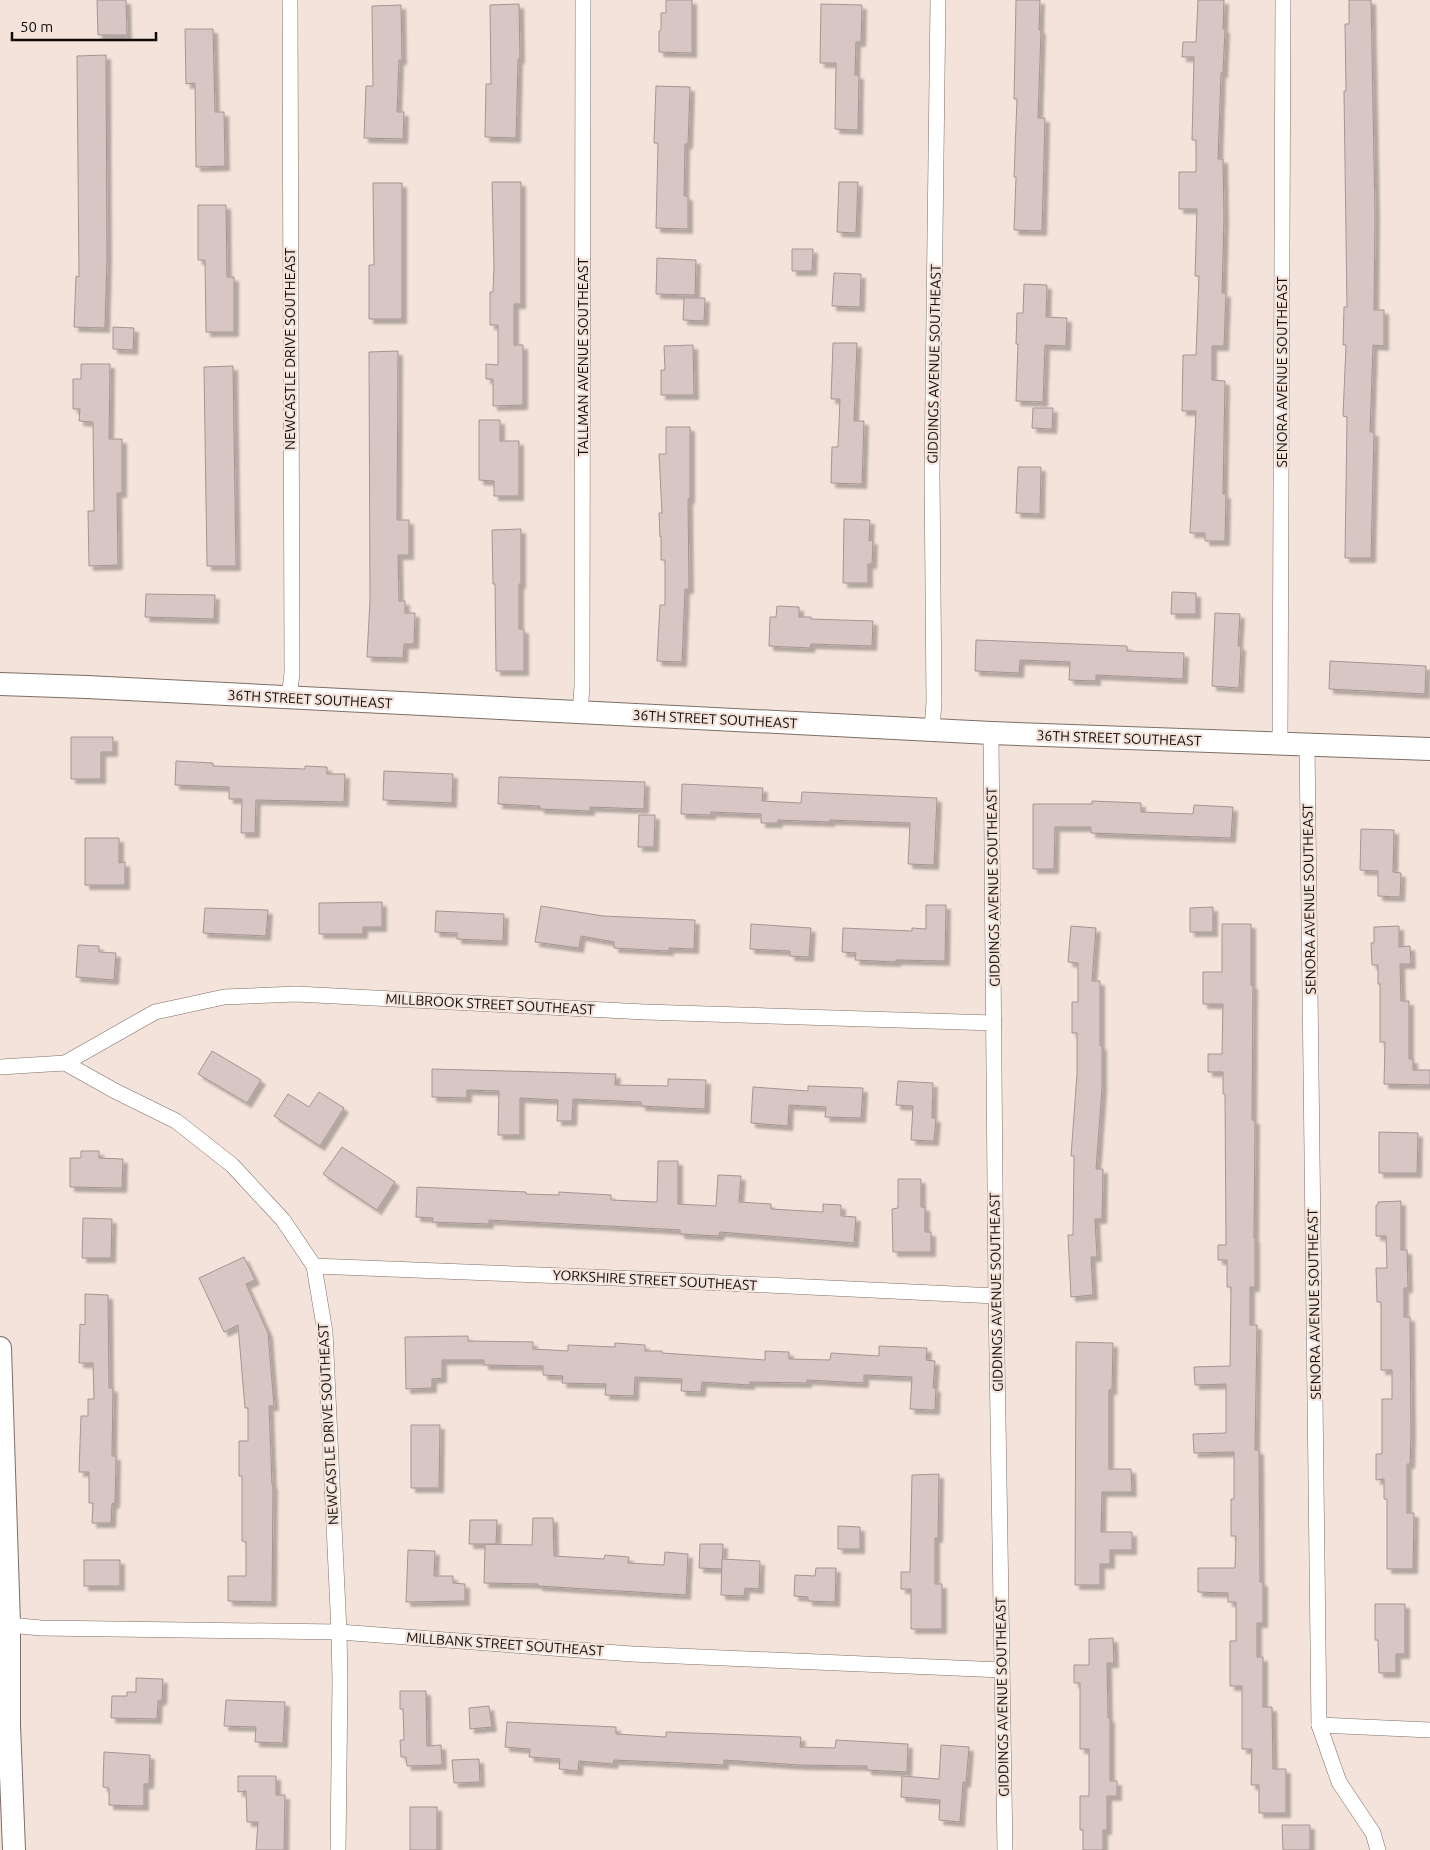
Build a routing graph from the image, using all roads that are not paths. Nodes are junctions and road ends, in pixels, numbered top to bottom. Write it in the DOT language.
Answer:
graph roads {
  1 [pos="290,0"];
  2 [pos="583,0"];
  3 [pos="938,0"];
  4 [pos="1282,0"];
  5 [pos="0,684"];
  6 [pos="289,698"];
  7 [pos="580,713"];
  8 [pos="932,729"];
  9 [pos="991,733"];
  10 [pos="1280,743"];
  11 [pos="1307,744"];
  12 [pos="1430,749"];
  13 [pos="994,1023"];
  14 [pos="65,1063"];
  15 [pos="0,1067"];
  16 [pos="314,1266"];
  17 [pos="996,1296"];
  18 [pos="0,1348"];
  19 [pos="8,1625"];
  20 [pos="339,1632"];
  21 [pos="1002,1670"];
  22 [pos="5,1725"];
  23 [pos="1319,1725"];
  24 [pos="1430,1730"];
  25 [pos="14,1850"];
  26 [pos="338,1850"];
  27 [pos="1005,1850"];
  28 [pos="1378,1850"];
  1 -- 6 [label="street, NEWCASTLE DRIVE SOUTHEAST"];
  2 -- 7 [label="street, TALLMAN AVENUE SOUTHEAST"];
  3 -- 8 [label="street, GIDDINGS AVENUE SOUTHEAST"];
  4 -- 10 [label="street, SENORA AVENUE SOUTHEAST"];
  5 -- 6 [label="street, 36TH STREET SOUTHEAST"];
  6 -- 7 [label="street, 36TH STREET SOUTHEAST"];
  7 -- 8 [label="street, 36TH STREET SOUTHEAST"];
  8 -- 9 [label="street, 36TH STREET SOUTHEAST"];
  9 -- 10 [label="street, 36TH STREET SOUTHEAST"];
  9 -- 13 [label="street, GIDDINGS AVENUE SOUTHEAST"];
  10 -- 11 [label="street, 36TH STREET SOUTHEAST"];
  11 -- 12 [label="street, 36TH STREET SOUTHEAST"];
  11 -- 23 [label="street, SENORA AVENUE SOUTHEAST"];
  13 -- 14 [label="street, MILLBROOK STREET SOUTHEAST"];
  13 -- 17 [label="street, GIDDINGS AVENUE SOUTHEAST"];
  14 -- 15 [label="street, MILLBROOK STREET SOUTHEAST"];
  14 -- 16 [label="street, NEWCASTLE DRIVE SOUTHEAST"];
  16 -- 17 [label="street, YORKSHIRE STREET SOUTHEAST"];
  16 -- 20 [label="street, NEWCASTLE DRIVE SOUTHEAST"];
  17 -- 21 [label="street, GIDDINGS AVENUE SOUTHEAST"];
  18 -- 19 [label="street"];
  19 -- 20 [label="street, MILLBANK STREET SOUTHEAST"];
  19 -- 22 [label="street"];
  20 -- 21 [label="street, MILLBANK STREET SOUTHEAST"];
  20 -- 26 [label="street, NEWCASTLE DRIVE SOUTHEAST"];
  21 -- 27 [label="street, GIDDINGS AVENUE SOUTHEAST"];
  22 -- 25 [label="street"];
  23 -- 24 [label="street"];
  23 -- 28 [label="street, SENORA AVENUE SOUTHEAST"];
}
